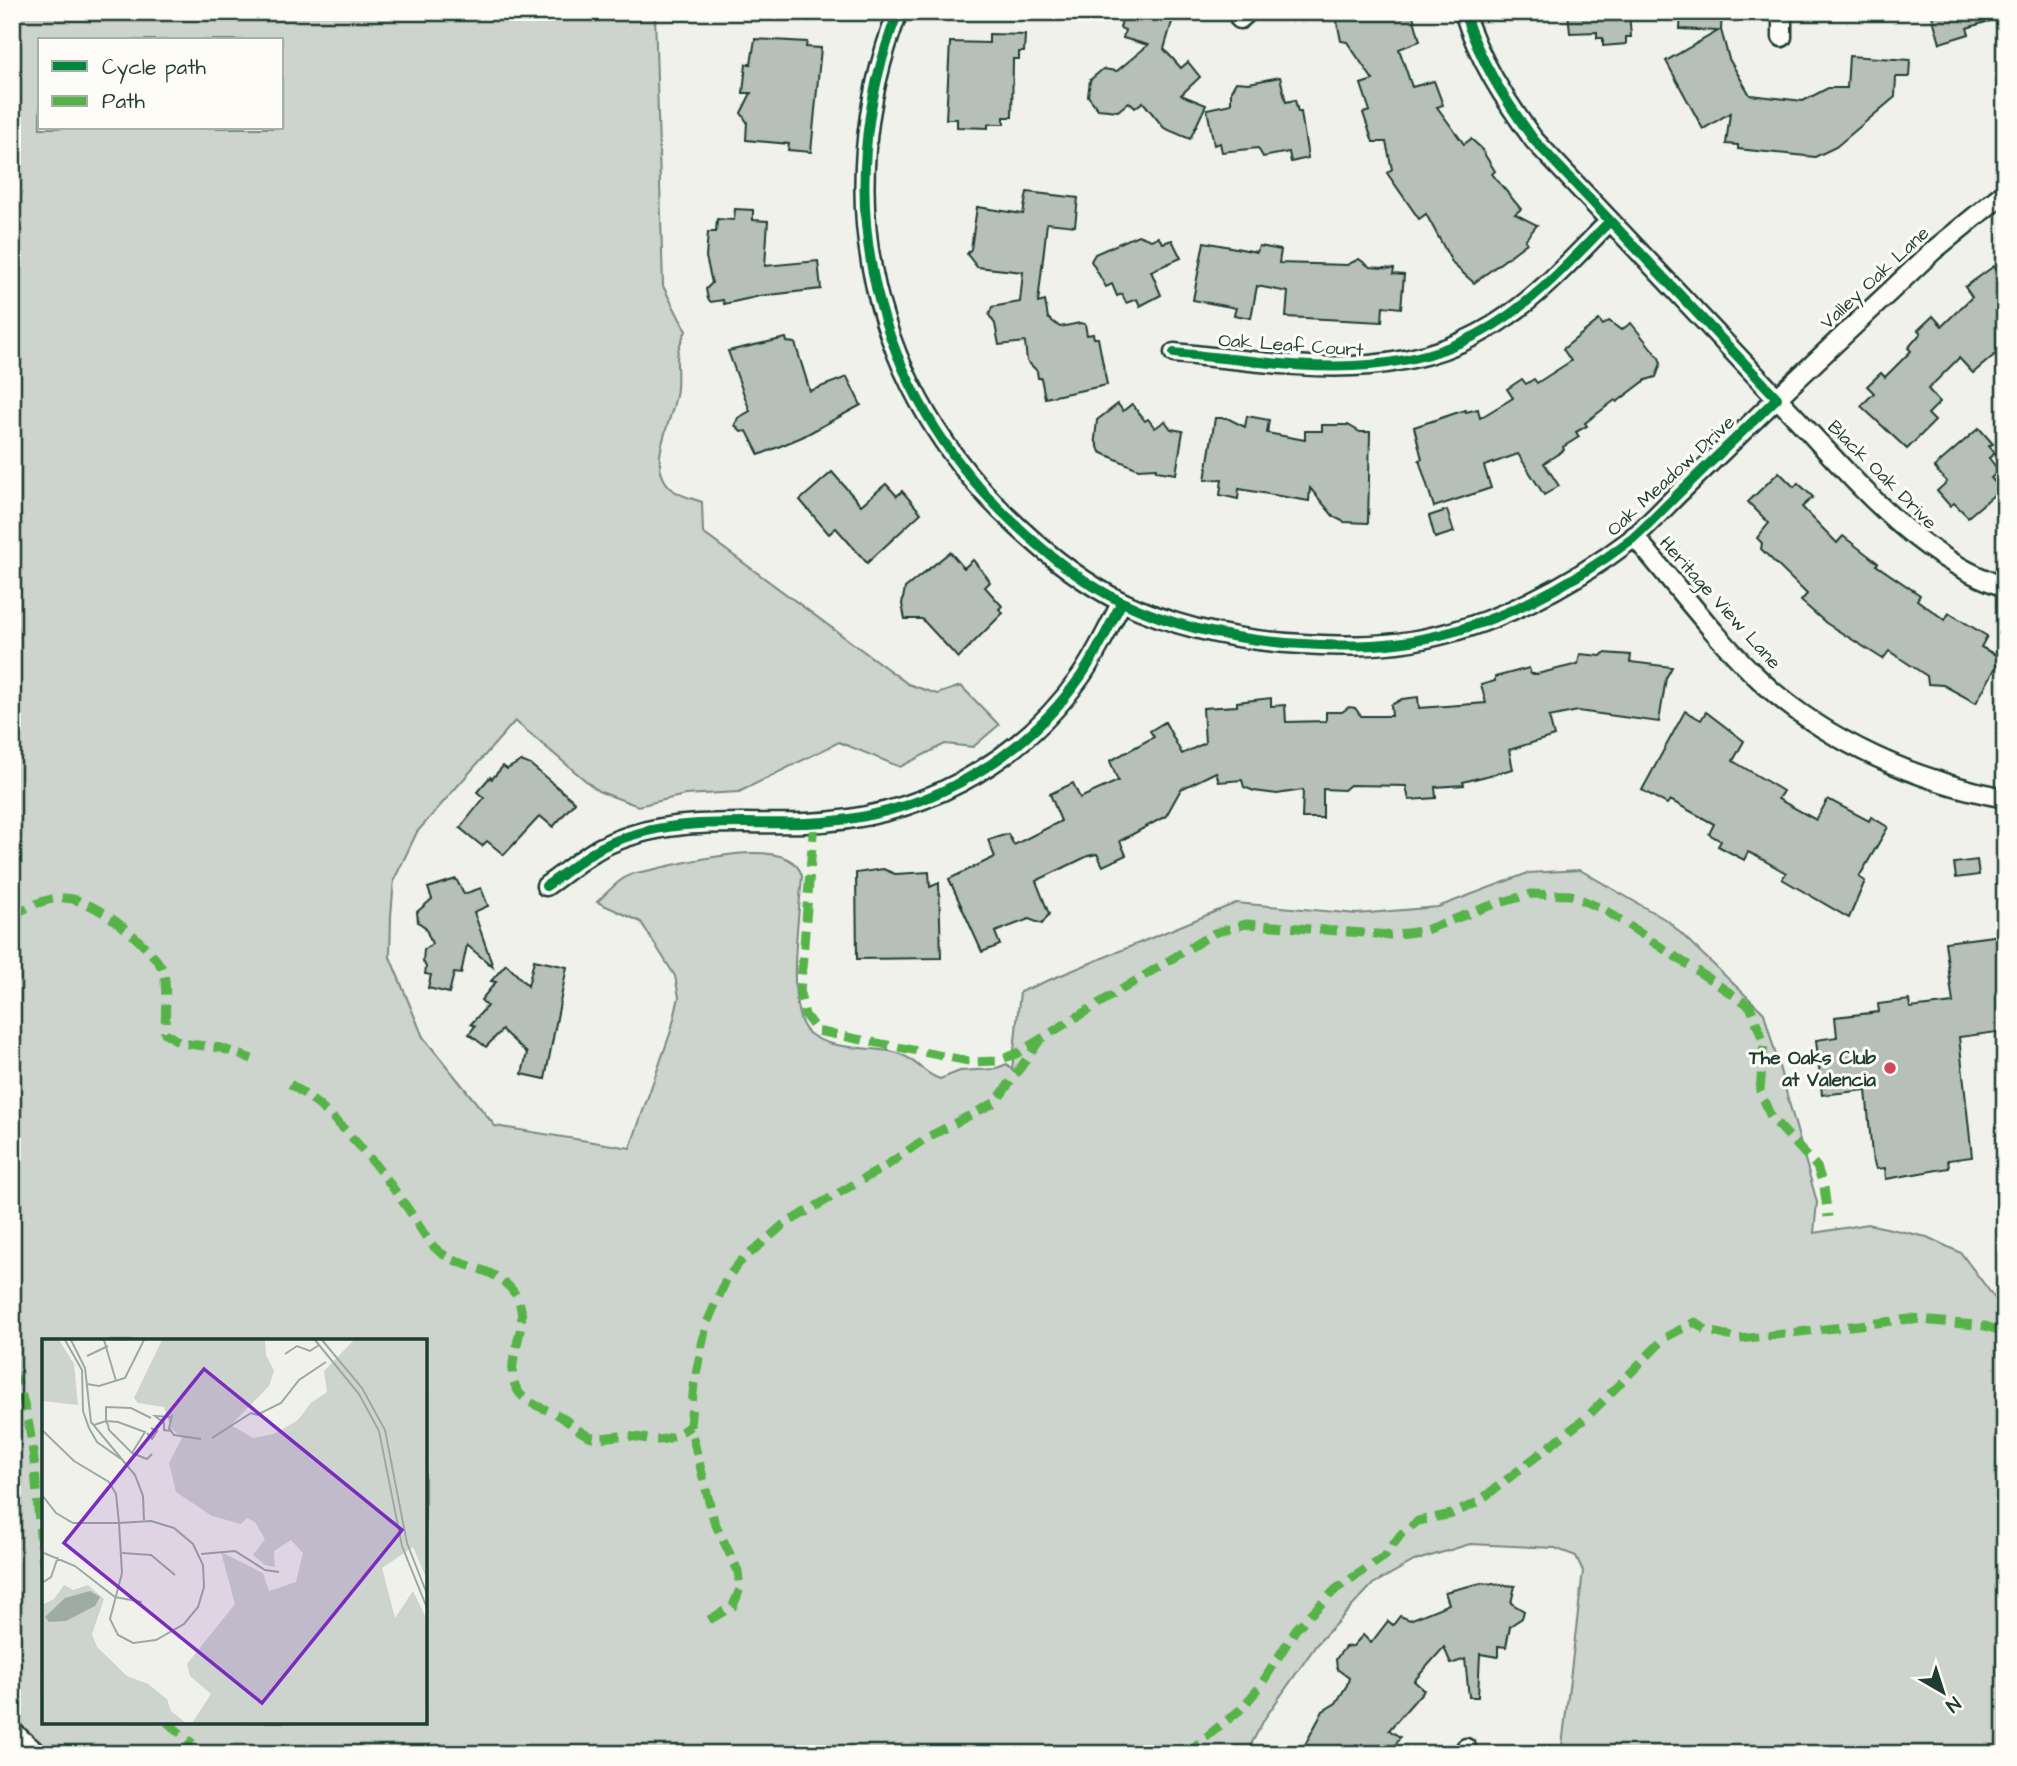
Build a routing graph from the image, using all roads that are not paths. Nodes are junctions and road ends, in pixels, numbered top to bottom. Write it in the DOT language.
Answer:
graph roads {
  1 [pos="898,12"];
  2 [pos="1464,12"];
  3 [pos="1783,12"];
  4 [pos="1782,37"];
  5 [pos="2005,192"];
  6 [pos="1610,221"];
  7 [pos="1174,353"];
  8 [pos="1777,398"];
  9 [pos="1634,537"];
  10 [pos="2005,587"];
  11 [pos="1122,602"];
  12 [pos="2005,799"];
  13 [pos="546,886"];
  14 [pos="12,1739"];
  15 [pos="29,1754"];
  1 -- 11 [label="street, Oak Meadow Drive"];
  2 -- 6 [label="street"];
  3 -- 4 [label="street"];
  5 -- 8 [label="street, Valley Oak Lane"];
  6 -- 7 [label="street, Oak Leaf Court"];
  6 -- 8 [label="street"];
  8 -- 9 [label="street, Oak Meadow Drive"];
  8 -- 10 [label="street, Black Oak Drive"];
  9 -- 11 [label="street, Oak Meadow Drive"];
  9 -- 12 [label="street, Heritage View Lane"];
  11 -- 13 [label="street"];
  14 -- 15 [label="main road"];
}
